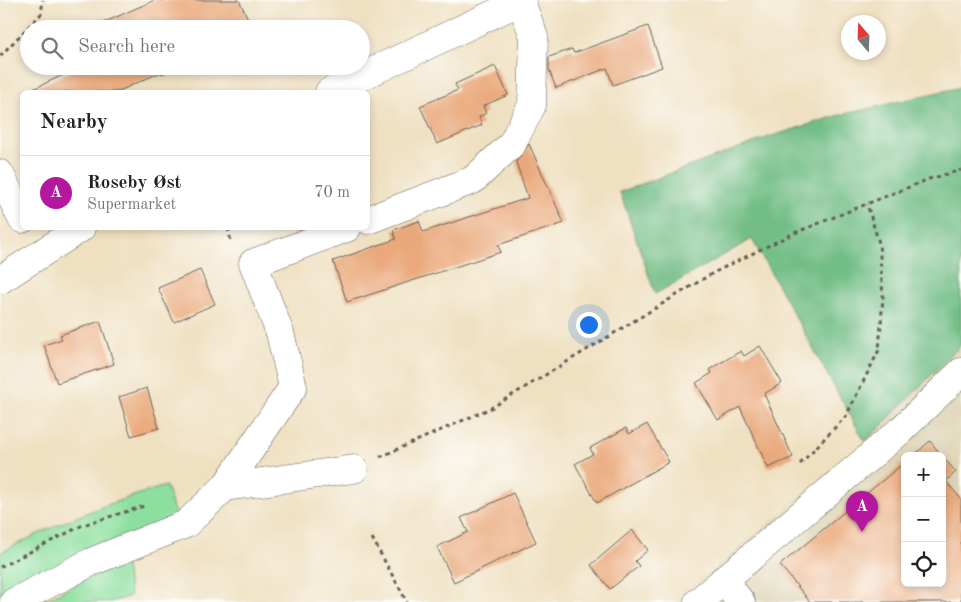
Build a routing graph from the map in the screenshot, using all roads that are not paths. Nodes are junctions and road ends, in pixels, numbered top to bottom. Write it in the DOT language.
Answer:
graph roads {
  1 [pos="522,0"];
  2 [pos="370,72"];
  3 [pos="365,75"];
  4 [pos="333,90"];
  5 [pos="0,174"];
  6 [pos="20,215"];
  7 [pos="370,219"];
  8 [pos="28,230"];
  9 [pos="78,230"];
  10 [pos="342,230"];
  11 [pos="40,254"];
  12 [pos="0,280"];
  13 [pos="961,372"];
  14 [pos="354,469"];
  15 [pos="226,487"];
  16 [pos="723,580"];
  17 [pos="14,602"];
  18 [pos="698,602"];
  19 [pos="741,602"];
  1 -- 2 [label="street"];
  1 -- 7 [label="street"];
  3 -- 4 [label="street"];
  5 -- 6 [label="street"];
  8 -- 11 [label="street"];
  9 -- 11 [label="street"];
  10 -- 15 [label="street"];
  11 -- 12 [label="street"];
  13 -- 16 [label="street"];
  14 -- 15 [label="street"];
  15 -- 17 [label="street"];
  16 -- 18 [label="street"];
  16 -- 19 [label="street"];
}
